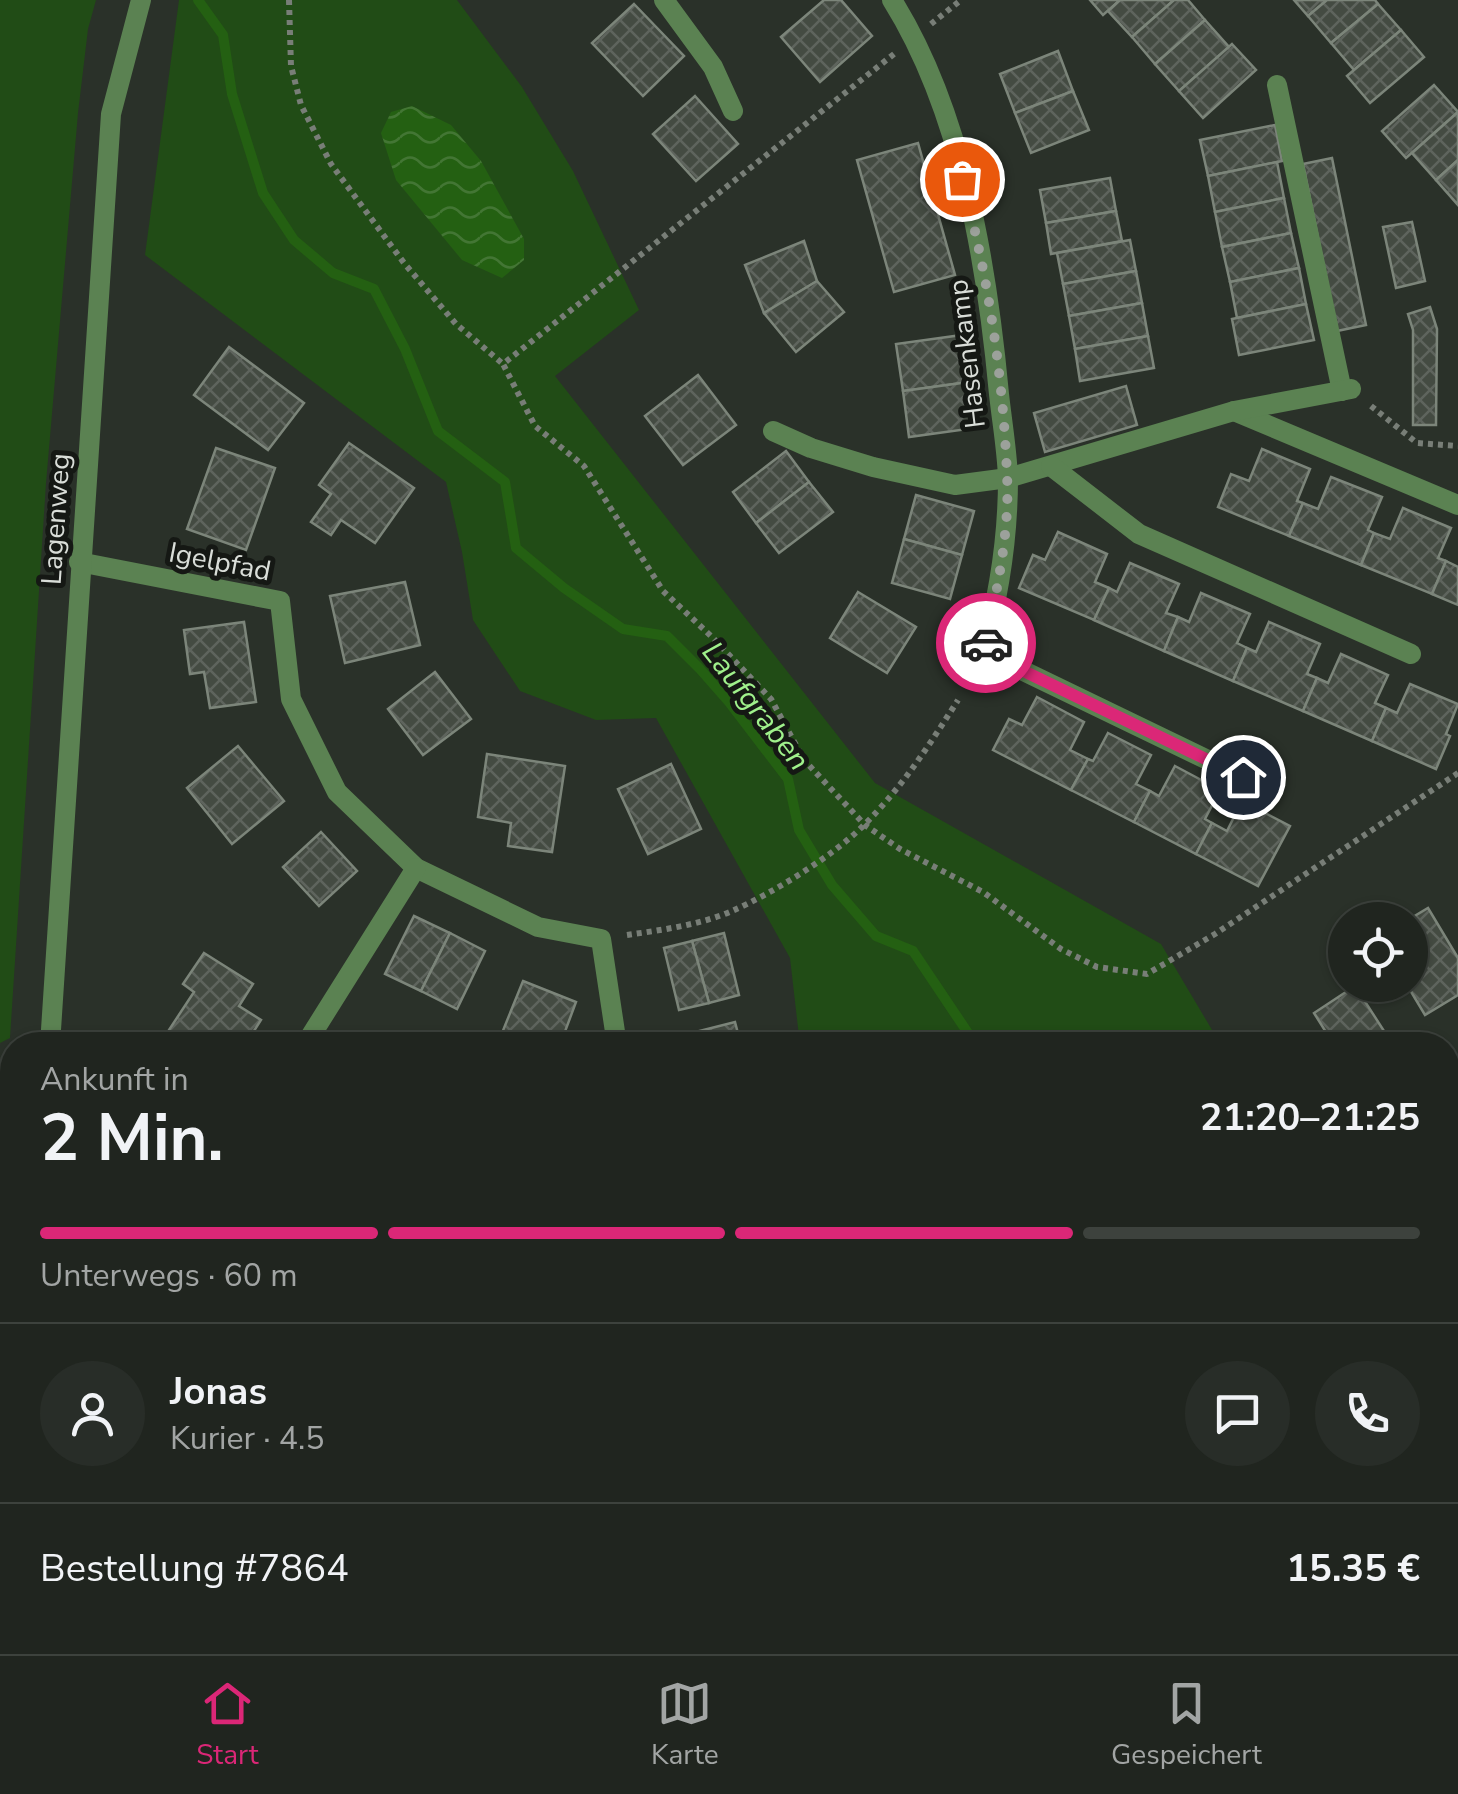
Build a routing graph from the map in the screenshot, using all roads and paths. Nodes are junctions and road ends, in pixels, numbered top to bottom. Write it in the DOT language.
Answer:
graph roads {
  1 [pos="142,0"];
  2 [pos="289,0"];
  3 [pos="664,0"];
  4 [pos="892,0"];
  5 [pos="962,0"];
  6 [pos="915,38"];
  7 [pos="1276,85"];
  8 [pos="733,110"];
  9 [pos="503,364"];
  10 [pos="1346,390"];
  11 [pos="1234,411"];
  12 [pos="773,431"];
  13 [pos="1458,446"];
  14 [pos="1051,466"];
  15 [pos="1008,478"];
  16 [pos="1458,505"];
  17 [pos="79,562"];
  18 [pos="984,652"];
  19 [pos="1411,654"];
  20 [pos="971,680"];
  21 [pos="1458,773"];
  22 [pos="1243,777"];
  23 [pos="865,825"];
  24 [pos="416,868"];
  25 [pos="601,939"];
  26 [pos="51,1032"];
  27 [pos="313,1032"];
  28 [pos="615,1032"];
  1 -- 17 [label="street, Lagenweg"];
  2 -- 9 [label="path"];
  3 -- 8 [label="street"];
  4 -- 6 [label="street, Hasenkamp"];
  5 -- 6 [label="path"];
  6 -- 9 [label="path"];
  6 -- 15 [label="street, Hasenkamp"];
  7 -- 10 [label="street"];
  9 -- 23 [label="path"];
  10 -- 11 [label="street"];
  10 -- 13 [label="path"];
  11 -- 14 [label="street"];
  11 -- 16 [label="street"];
  12 -- 15 [label="street"];
  14 -- 15 [label="street"];
  14 -- 19 [label="street"];
  15 -- 18 [label="street, Hasenkamp"];
  17 -- 24 [label="street, Igelpfad"];
  17 -- 26 [label="street, Lagenweg"];
  18 -- 20 [label="street, Hasenkamp"];
  18 -- 22 [label="street"];
  20 -- 23 [label="path"];
  21 -- 23 [label="path"];
  23 -- 25 [label="path"];
  24 -- 25 [label="street, Igelpfad"];
  24 -- 27 [label="street"];
  25 -- 28 [label="street"];
}
